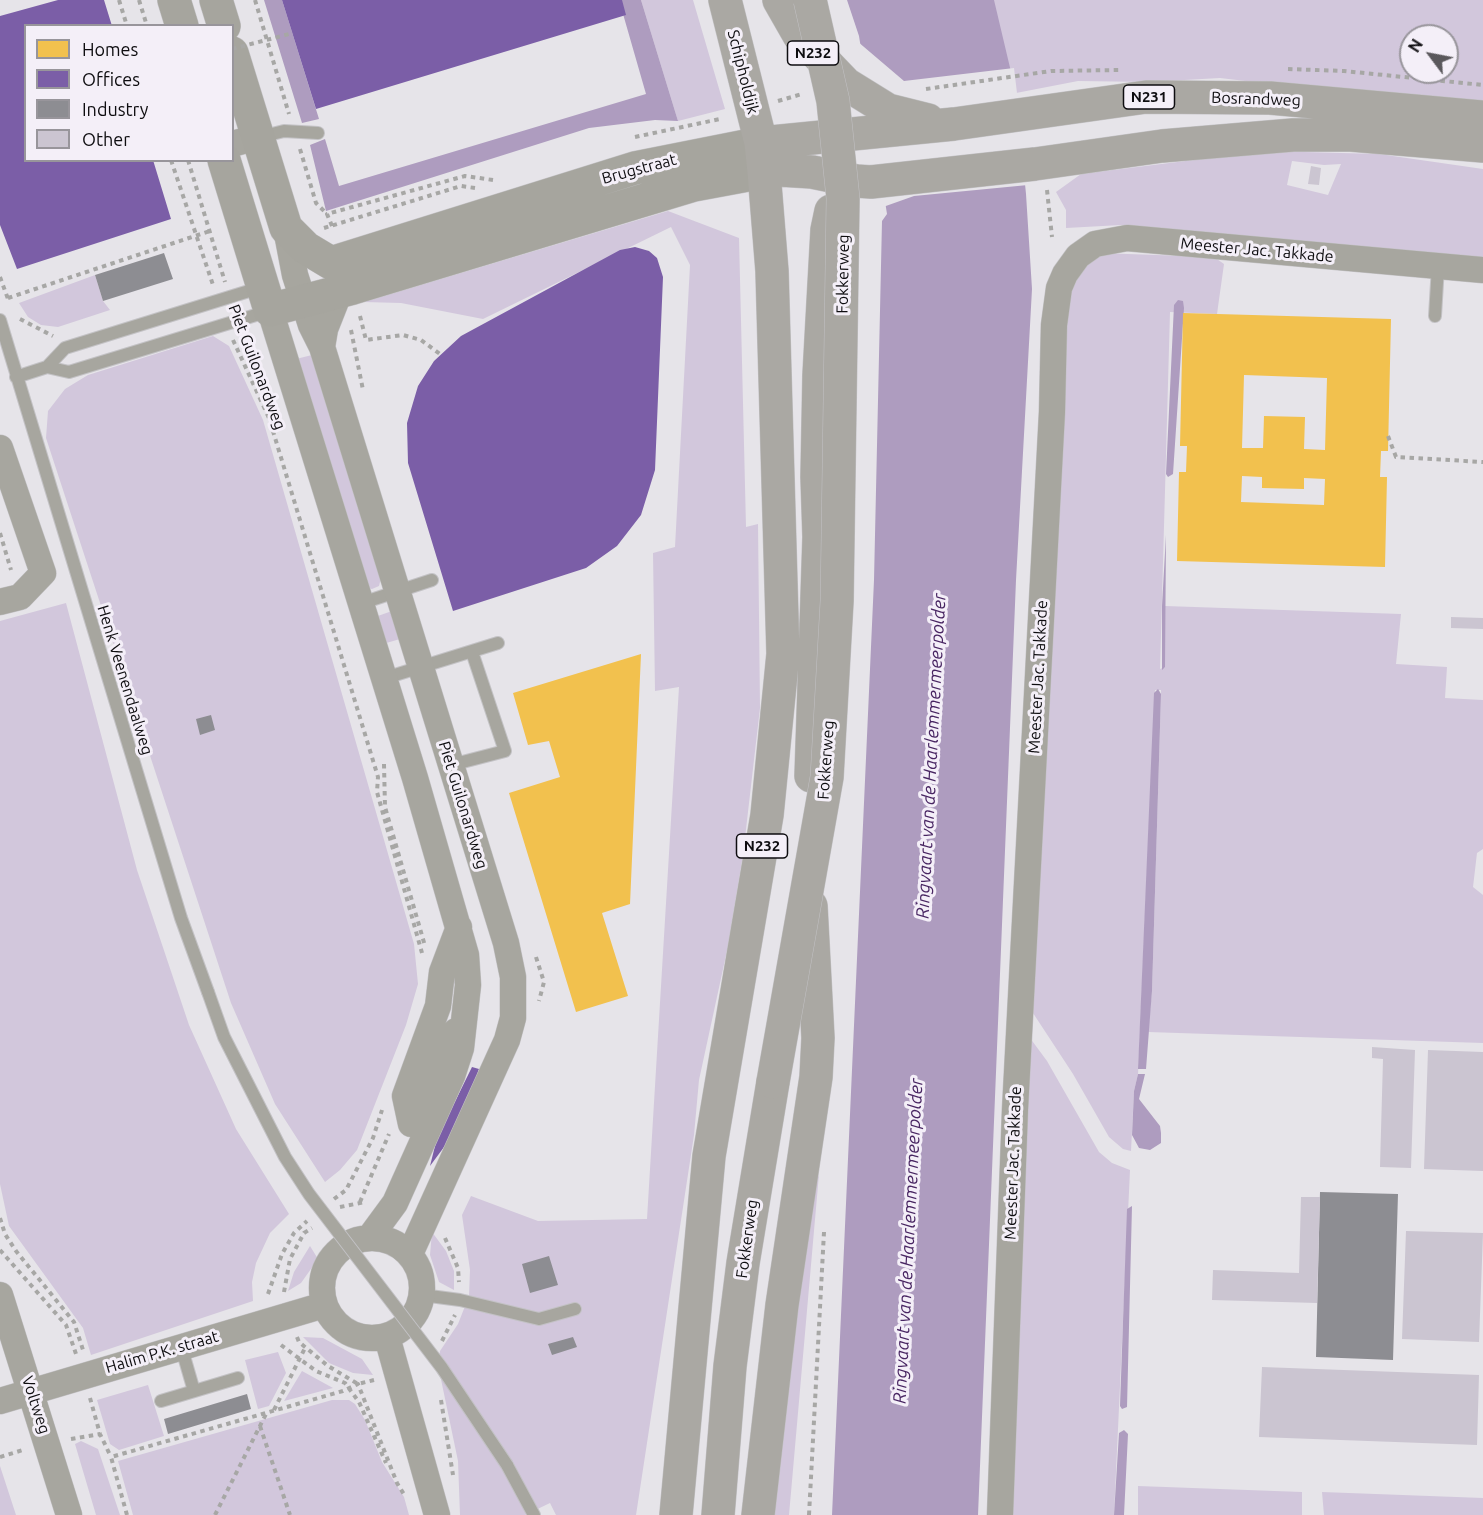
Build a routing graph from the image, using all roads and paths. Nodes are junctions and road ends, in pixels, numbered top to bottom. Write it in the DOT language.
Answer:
graph roads {
  1 [pos="119,0"];
  2 [pos="139,0"];
  3 [pos="174,0"];
  4 [pos="216,0"];
  5 [pos="255,0"];
  6 [pos="725,0"];
  7 [pos="779,0"];
  8 [pos="810,0"];
  9 [pos="126,24"];
  10 [pos="146,24"];
  11 [pos="181,24"];
  12 [pos="223,24"];
  13 [pos="292,33"];
  14 [pos="234,50"];
  15 [pos="234,65"];
  16 [pos="1024,77"];
  17 [pos="917,91"];
  18 [pos="1029,114"];
  19 [pos="954,124"];
  20 [pos="294,132"];
  21 [pos="318,133"];
  22 [pos="1483,139"];
  23 [pos="245,141"];
  24 [pos="172,162"];
  25 [pos="189,162"];
  26 [pos="225,162"];
  27 [pos="773,162"];
  28 [pos="1035,164"];
  29 [pos="864,181"];
  30 [pos="1048,205"];
  31 [pos="327,214"];
  32 [pos="286,228"];
  33 [pos="827,230"];
  34 [pos="210,232"];
  35 [pos="196,236"];
  36 [pos="1052,237"];
  37 [pos="1438,266"];
  38 [pos="1483,270"];
  39 [pos="335,277"];
  40 [pos="0,280"];
  41 [pos="214,288"];
  42 [pos="300,288"];
  43 [pos="203,291"];
  44 [pos="8,298"];
  45 [pos="224,299"];
  46 [pos="266,299"];
  47 [pos="12,306"];
  48 [pos="16,313"];
  49 [pos="1435,316"];
  50 [pos="0,320"];
  51 [pos="231,322"];
  52 [pos="60,335"];
  53 [pos="322,348"];
  54 [pos="47,367"];
  55 [pos="16,377"];
  56 [pos="273,407"];
  57 [pos="1388,436"];
  58 [pos="0,448"];
  59 [pos="1483,462"];
  60 [pos="0,534"];
  61 [pos="14,580"];
  62 [pos="432,580"];
  63 [pos="397,591"];
  64 [pos="0,602"];
  65 [pos="359,604"];
  66 [pos="498,643"];
  67 [pos="472,652"];
  68 [pos="421,667"];
  69 [pos="382,679"];
  70 [pos="380,752"];
  71 [pos="451,765"];
  72 [pos="459,927"];
  73 [pos="423,956"];
  74 [pos="427,961"];
  75 [pos="464,1019"];
  76 [pos="383,1107"];
  77 [pos="411,1124"];
  78 [pos="417,1154"];
  79 [pos="327,1204"];
  80 [pos="0,1218"];
  81 [pos="310,1219"];
  82 [pos="370,1237"];
  83 [pos="0,1250"];
  84 [pos="410,1254"];
  85 [pos="0,1295"];
  86 [pos="422,1295"];
  87 [pos="261,1299"];
  88 [pos="324,1305"];
  89 [pos="575,1309"];
  90 [pos="387,1337"];
  91 [pos="181,1346"];
  92 [pos="273,1347"];
  93 [pos="305,1347"];
  94 [pos="299,1360"];
  95 [pos="85,1367"];
  96 [pos="238,1378"];
  97 [pos="349,1388"];
  98 [pos="194,1391"];
  99 [pos="32,1392"];
  100 [pos="440,1398"];
  101 [pos="0,1401"];
  102 [pos="161,1401"];
  103 [pos="274,1410"];
  104 [pos="267,1412"];
  105 [pos="260,1425"];
  106 [pos="111,1456"];
  107 [pos="453,1485"];
  108 [pos="407,1499"];
  109 [pos="810,1502"];
  110 [pos="408,1505"];
  111 [pos="69,1515"];
  112 [pos="127,1515"];
  113 [pos="215,1515"];
  114 [pos="290,1515"];
  115 [pos="437,1515"];
  116 [pos="534,1515"];
  117 [pos="676,1515"];
  118 [pos="718,1515"];
  119 [pos="758,1515"];
  120 [pos="809,1515"];
  121 [pos="1000,1515"];
  1 -- 9 [label="path"];
  2 -- 10 [label="path"];
  3 -- 11 [label="street"];
  4 -- 12 [label="street"];
  5 -- 20 [label="path"];
  6 -- 27 [label="main road, Schipholdijk / N232"];
  7 -- 19 [label="main road, N232"];
  8 -- 118 [label="main road, Fokkerweg / N232, bridge"];
  13 -- 14 [label="path, bridge"];
  15 -- 23 [label="street"];
  16 -- 17 [label="path"];
  18 -- 19 [label="main road, Brugstraat / N231"];
  18 -- 22 [label="main road, Bosrandweg / N231"];
  19 -- 27 [label="main road, Brugstraat / N231"];
  20 -- 21 [label="lane"];
  20 -- 23 [label="lane"];
  20 -- 31 [label="path"];
  22 -- 28 [label="main road, Bosrandweg / N231"];
  23 -- 32 [label="street"];
  24 -- 35 [label="path"];
  25 -- 34 [label="path, Piet Guilonardweg"];
  26 -- 46 [label="street"];
  27 -- 29 [label="main road, Brugstraat / N231"];
  27 -- 33 [label="main road, N232"];
  27 -- 39 [label="street, Brugstraat"];
  27 -- 117 [label="main road, N232"];
  28 -- 29 [label="main road, Brugstraat / N231"];
  29 -- 33 [label="main road, N232"];
  30 -- 36 [label="path"];
  32 -- 39 [label="street"];
  32 -- 42 [label="street, Piet Guilonardweg"];
  33 -- 119 [label="main road, N232"];
  34 -- 35 [label="path"];
  34 -- 45 [label="path, Piet Guilonardweg"];
  35 -- 41 [label="path"];
  35 -- 44 [label="path"];
  37 -- 38 [label="street, Meester Jac. Takkade"];
  37 -- 49 [label="lane"];
  37 -- 121 [label="street, Meester Jac. Takkade"];
  39 -- 42 [label="street, Brugstraat"];
  39 -- 53 [label="street"];
  40 -- 44 [label="path"];
  41 -- 43 [label="path"];
  41 -- 45 [label="path"];
  42 -- 46 [label="street, Brugstraat"];
  42 -- 53 [label="street, Piet Guilonardweg"];
  44 -- 47 [label="path"];
  45 -- 46 [label="lane"];
  45 -- 54 [label="lane"];
  46 -- 51 [label="lane"];
  46 -- 65 [label="street, Piet Guilonardweg"];
  48 -- 52 [label="path"];
  50 -- 55 [label="lane, Henk Veenendaalweg"];
  51 -- 54 [label="lane"];
  51 -- 56 [label="path, Piet Guilonardweg"];
  51 -- 73 [label="path"];
  53 -- 63 [label="street, Piet Guilonardweg"];
  54 -- 55 [label="lane"];
  55 -- 116 [label="lane, Henk Veenendaalweg, bridge"];
  57 -- 59 [label="path"];
  58 -- 64 [label="street"];
  60 -- 61 [label="path"];
  62 -- 63 [label="lane"];
  63 -- 65 [label="lane"];
  63 -- 68 [label="street, Piet Guilonardweg"];
  65 -- 69 [label="street, Piet Guilonardweg"];
  66 -- 67 [label="lane"];
  67 -- 68 [label="lane"];
  67 -- 71 [label="lane"];
  68 -- 69 [label="lane"];
  68 -- 71 [label="street, Piet Guilonardweg"];
  69 -- 72 [label="street, Piet Guilonardweg"];
  70 -- 74 [label="path"];
  71 -- 84 [label="street, Piet Guilonardweg"];
  72 -- 75 [label="street, Piet Guilonardweg"];
  72 -- 77 [label="street"];
  75 -- 77 [label="street, Piet Guilonardweg"];
  75 -- 78 [label="street, Piet Guilonardweg"];
  76 -- 79 [label="path"];
  77 -- 78 [label="street"];
  78 -- 82 [label="street, Piet Guilonardweg"];
  80 -- 95 [label="path"];
  81 -- 87 [label="path"];
  82 -- 84 [label="street"];
  82 -- 88 [label="street"];
  83 -- 95 [label="path"];
  84 -- 86 [label="street"];
  85 -- 99 [label="street, Voltweg"];
  86 -- 89 [label="lane"];
  86 -- 90 [label="street"];
  88 -- 90 [label="street"];
  88 -- 91 [label="street, Halim P.K. straat"];
  90 -- 115 [label="street"];
  91 -- 95 [label="street, Halim P.K. straat"];
  91 -- 98 [label="lane"];
  92 -- 94 [label="path"];
  93 -- 94 [label="path"];
  94 -- 97 [label="path"];
  94 -- 103 [label="path"];
  95 -- 99 [label="street, Halim P.K. straat"];
  95 -- 106 [label="path"];
  96 -- 98 [label="lane"];
  97 -- 103 [label="path"];
  97 -- 108 [label="path"];
  97 -- 110 [label="path"];
  98 -- 102 [label="lane"];
  99 -- 101 [label="street, Halim P.K. straat"];
  99 -- 111 [label="street, Voltweg"];
  100 -- 107 [label="path"];
  103 -- 104 [label="path"];
  104 -- 105 [label="path"];
  104 -- 106 [label="path"];
  105 -- 113 [label="path"];
  105 -- 114 [label="path"];
  106 -- 112 [label="path"];
  109 -- 120 [label="path"];
}
